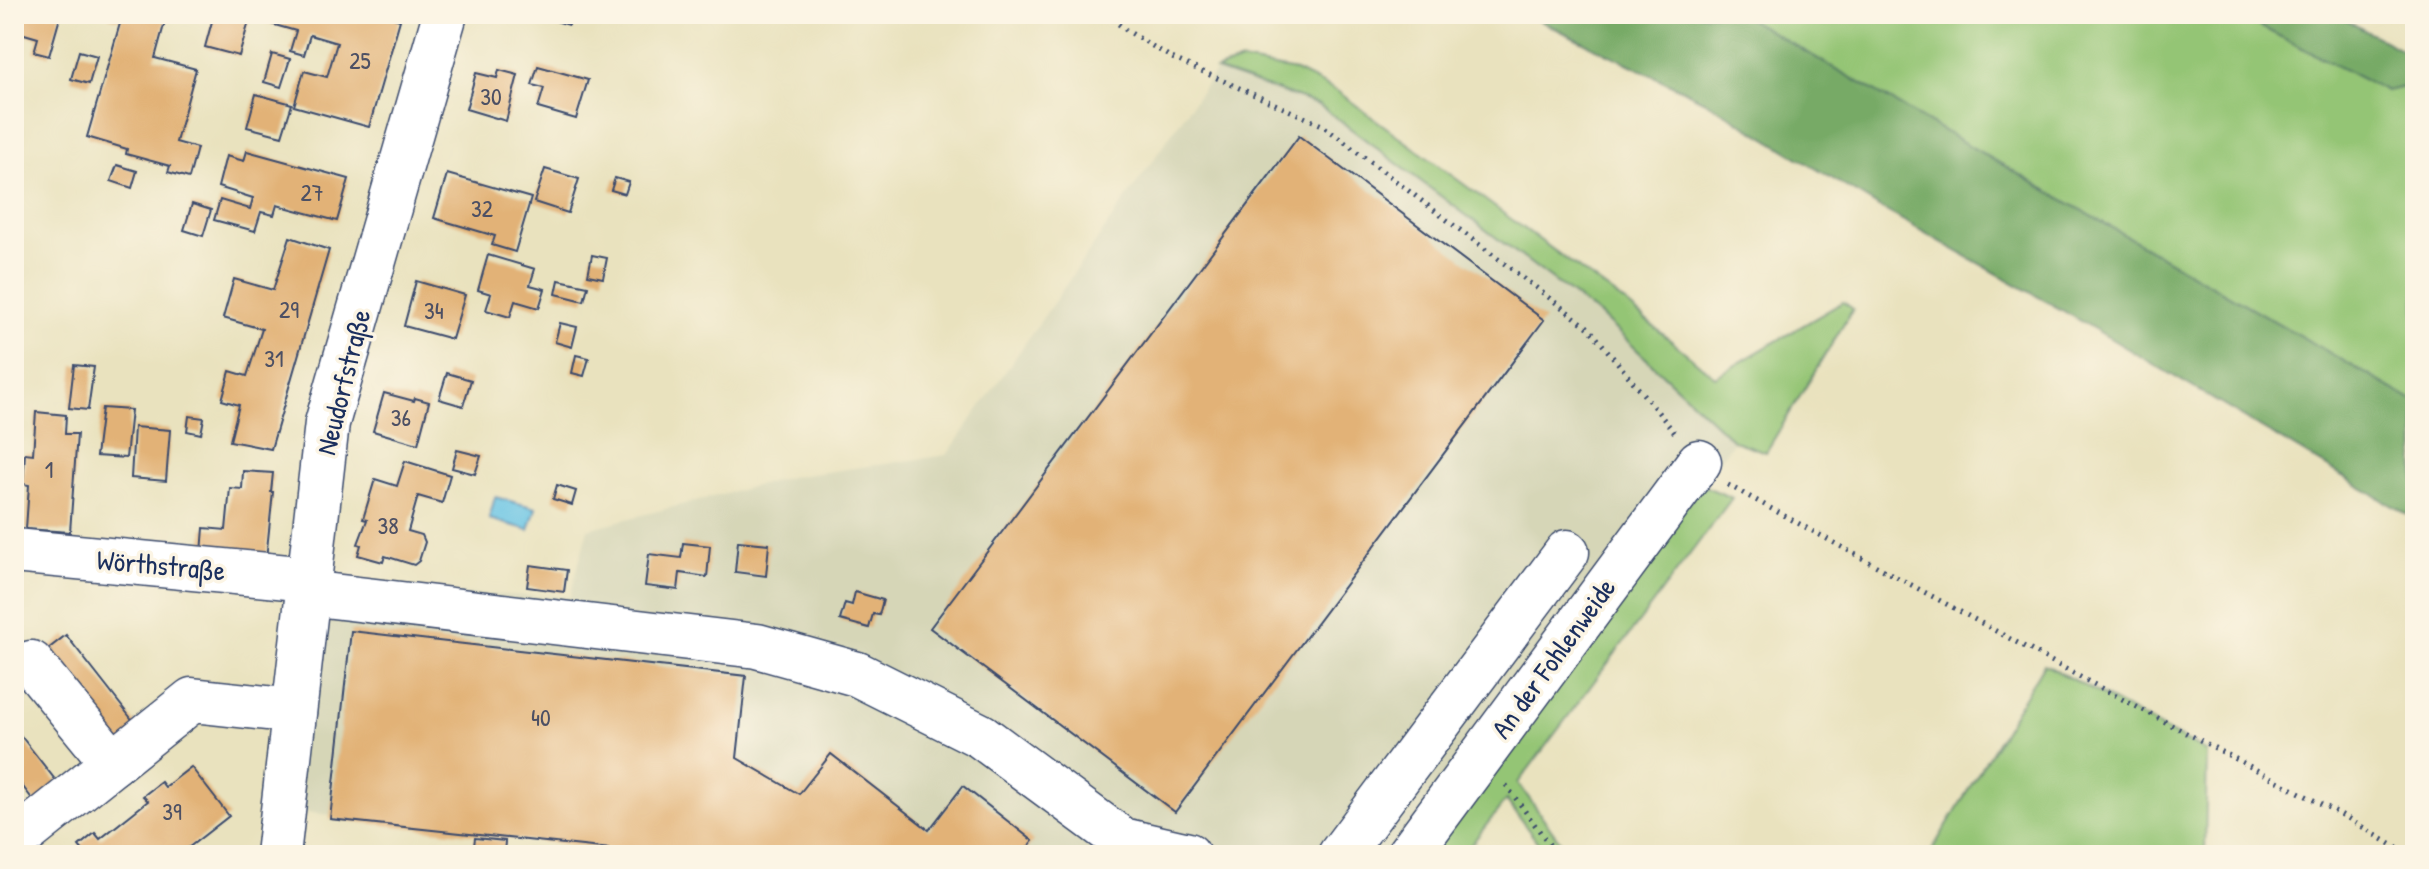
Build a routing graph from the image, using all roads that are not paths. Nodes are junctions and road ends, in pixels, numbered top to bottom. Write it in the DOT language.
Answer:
graph roads {
  1 [pos="445,14"];
  2 [pos="1699,462"];
  3 [pos="14,551"];
  4 [pos="1567,552"];
  5 [pos="308,586"];
  6 [pos="31,663"];
  7 [pos="294,711"];
  8 [pos="113,763"];
  9 [pos="14,842"];
  10 [pos="278,855"];
  11 [pos="1188,855"];
  12 [pos="1340,855"];
  13 [pos="1408,855"];
  1 -- 5 [label="street, Neudorfstraße"];
  2 -- 13 [label="street, An der Fohlenweide"];
  3 -- 5 [label="street, Wörthstraße"];
  4 -- 12 [label="street"];
  5 -- 7 [label="street, Neudorfstraße"];
  5 -- 11 [label="street, Wörthstraße"];
  6 -- 8 [label="street"];
  7 -- 8 [label="street"];
  7 -- 10 [label="street, Neudorfstraße"];
  8 -- 9 [label="street"];
}
